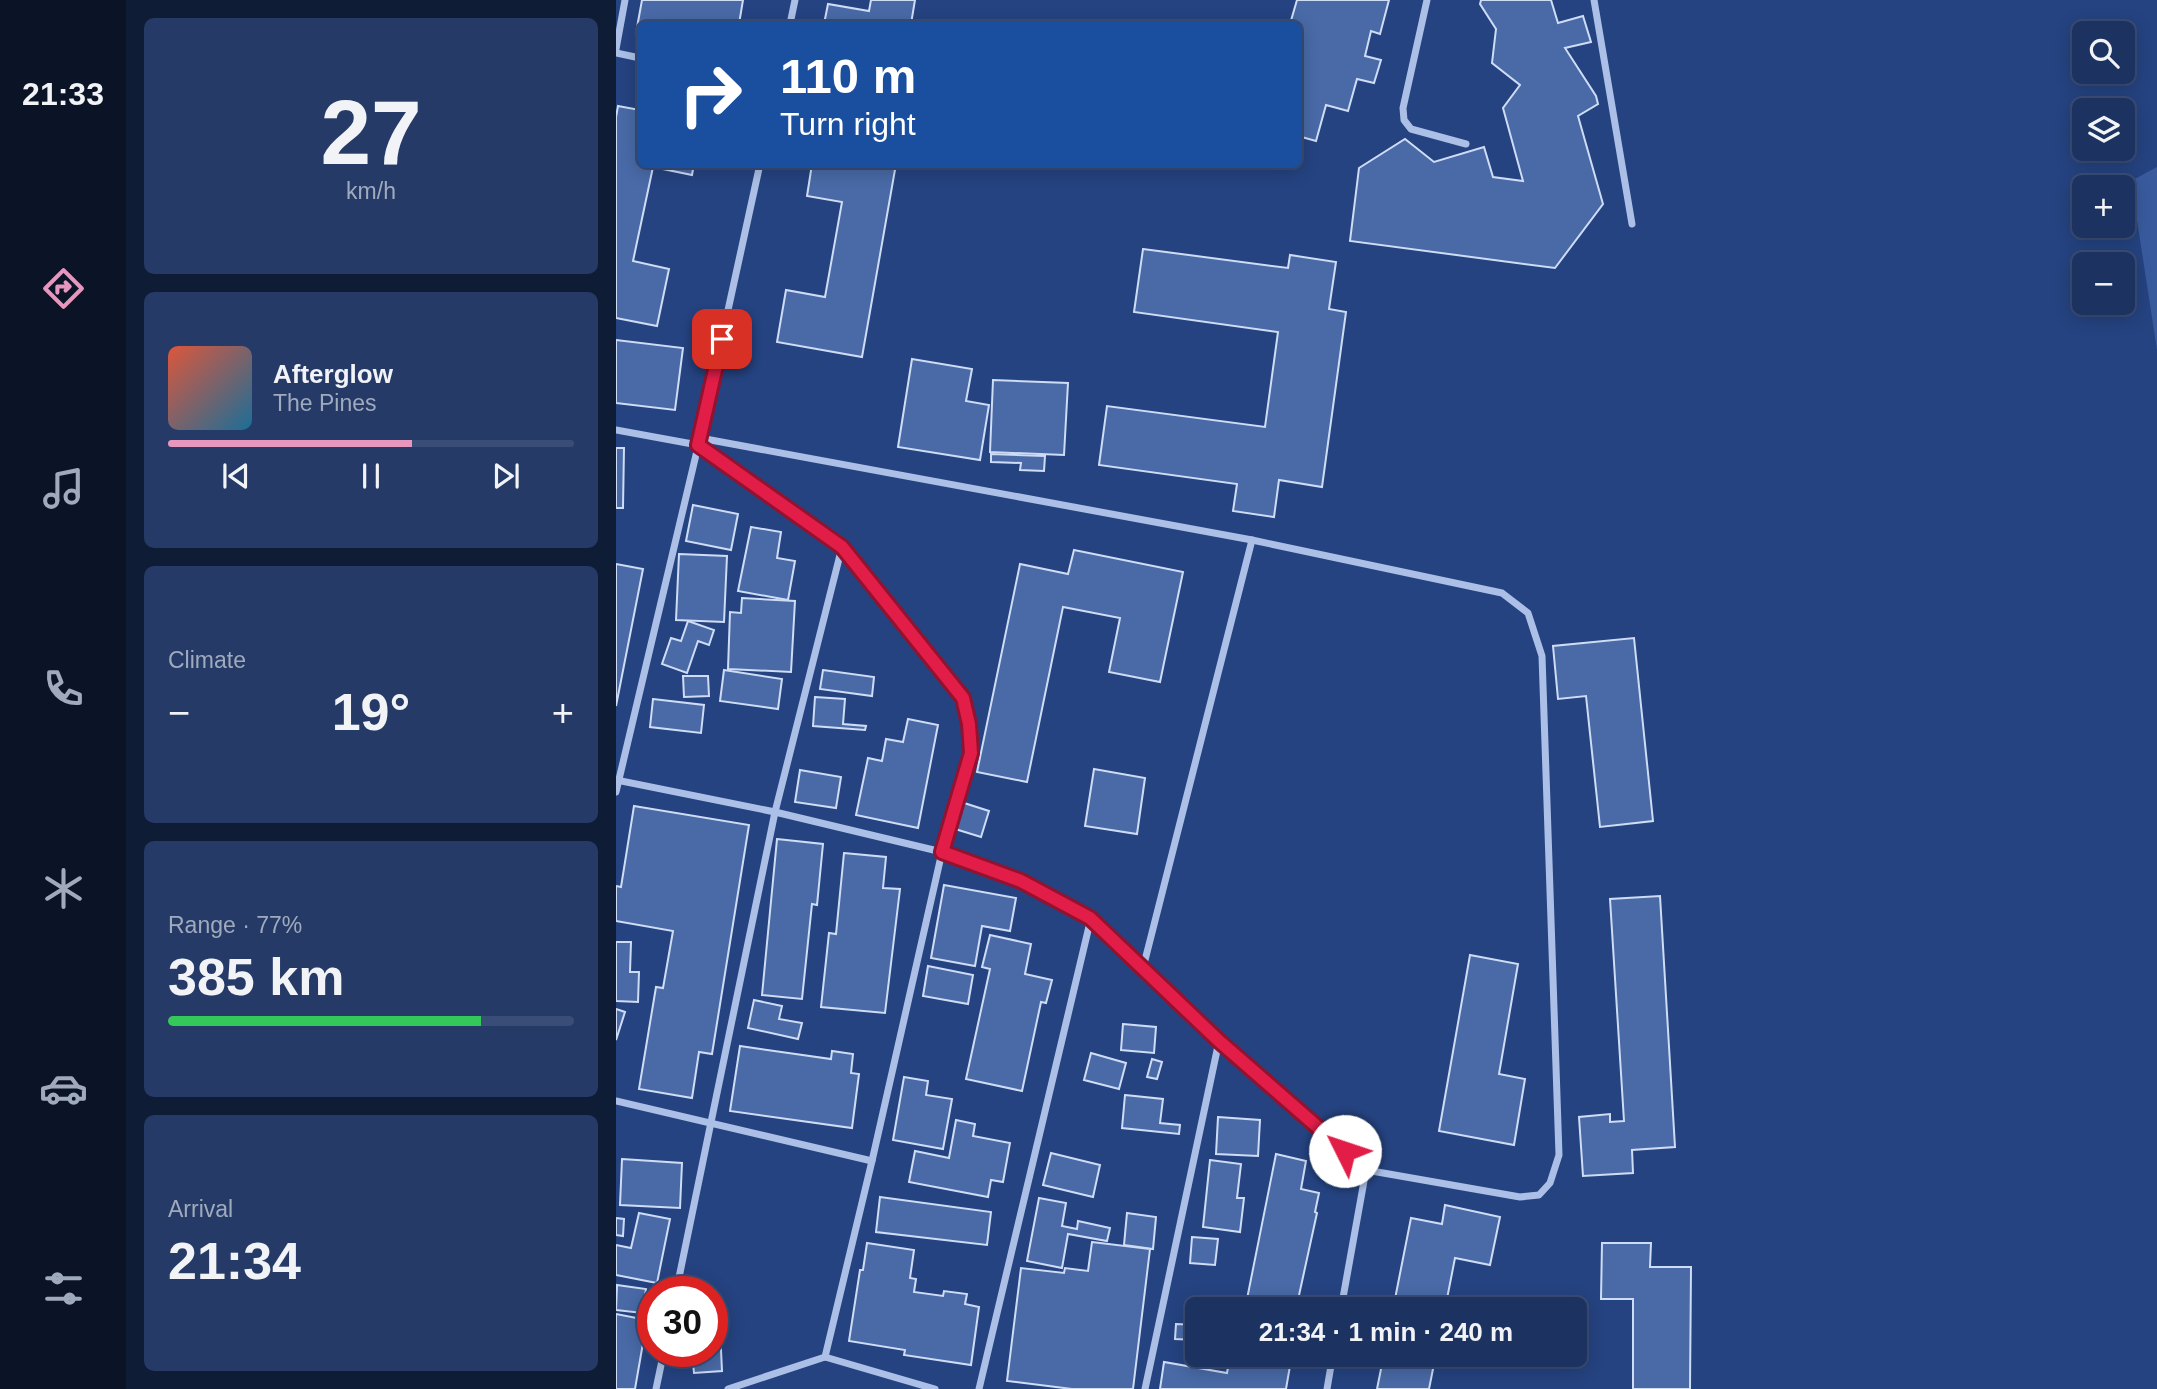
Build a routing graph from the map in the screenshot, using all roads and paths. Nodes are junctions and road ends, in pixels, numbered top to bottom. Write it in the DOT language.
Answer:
graph roads {
  1 [pos="625,0"];
  2 [pos="796,0"];
  3 [pos="1427,0"];
  4 [pos="1594,0"];
  5 [pos="791,21"];
  6 [pos="616,51"];
  7 [pos="637,57"];
  8 [pos="1466,144"];
  9 [pos="759,168"];
  10 [pos="1633,224"];
  11 [pos="616,430"];
  12 [pos="699,441"];
  13 [pos="1252,540"];
  14 [pos="842,547"];
  15 [pos="617,780"];
  16 [pos="616,792"];
  17 [pos="775,812"];
  18 [pos="942,852"];
  19 [pos="1090,918"];
  20 [pos="1143,968"];
  21 [pos="1219,1041"];
  22 [pos="616,1101"];
  23 [pos="711,1125"];
  24 [pos="872,1161"];
  25 [pos="1366,1170"];
  26 [pos="679,1276"];
  27 [pos="1343,1297"];
  28 [pos="825,1357"];
  29 [pos="661,1367"];
  30 [pos="1331,1367"];
  31 [pos="656,1389"];
  32 [pos="728,1389"];
  33 [pos="935,1389"];
  34 [pos="978,1389"];
  35 [pos="1145,1389"];
  36 [pos="1327,1389"];
  1 -- 6 [label="street"];
  2 -- 5 [label="street"];
  3 -- 8 [label="street"];
  4 -- 10 [label="street"];
  6 -- 7 [label="street"];
  9 -- 12 [label="street"];
  11 -- 12 [label="street"];
  12 -- 13 [label="street"];
  12 -- 14 [label="street"];
  12 -- 15 [label="street"];
  13 -- 20 [label="street"];
  13 -- 25 [label="street"];
  14 -- 17 [label="street"];
  14 -- 18 [label="street"];
  15 -- 16 [label="street"];
  15 -- 17 [label="street"];
  17 -- 18 [label="street"];
  17 -- 23 [label="street"];
  18 -- 19 [label="street"];
  18 -- 24 [label="street"];
  19 -- 20 [label="street"];
  19 -- 34 [label="street"];
  20 -- 21 [label="street"];
  21 -- 25 [label="street"];
  21 -- 35 [label="street"];
  22 -- 23 [label="street"];
  23 -- 24 [label="street"];
  23 -- 26 [label="street"];
  24 -- 28 [label="street"];
  25 -- 27 [label="street"];
  28 -- 32 [label="street"];
  28 -- 33 [label="street"];
  29 -- 31 [label="street"];
  30 -- 36 [label="street"];
}
